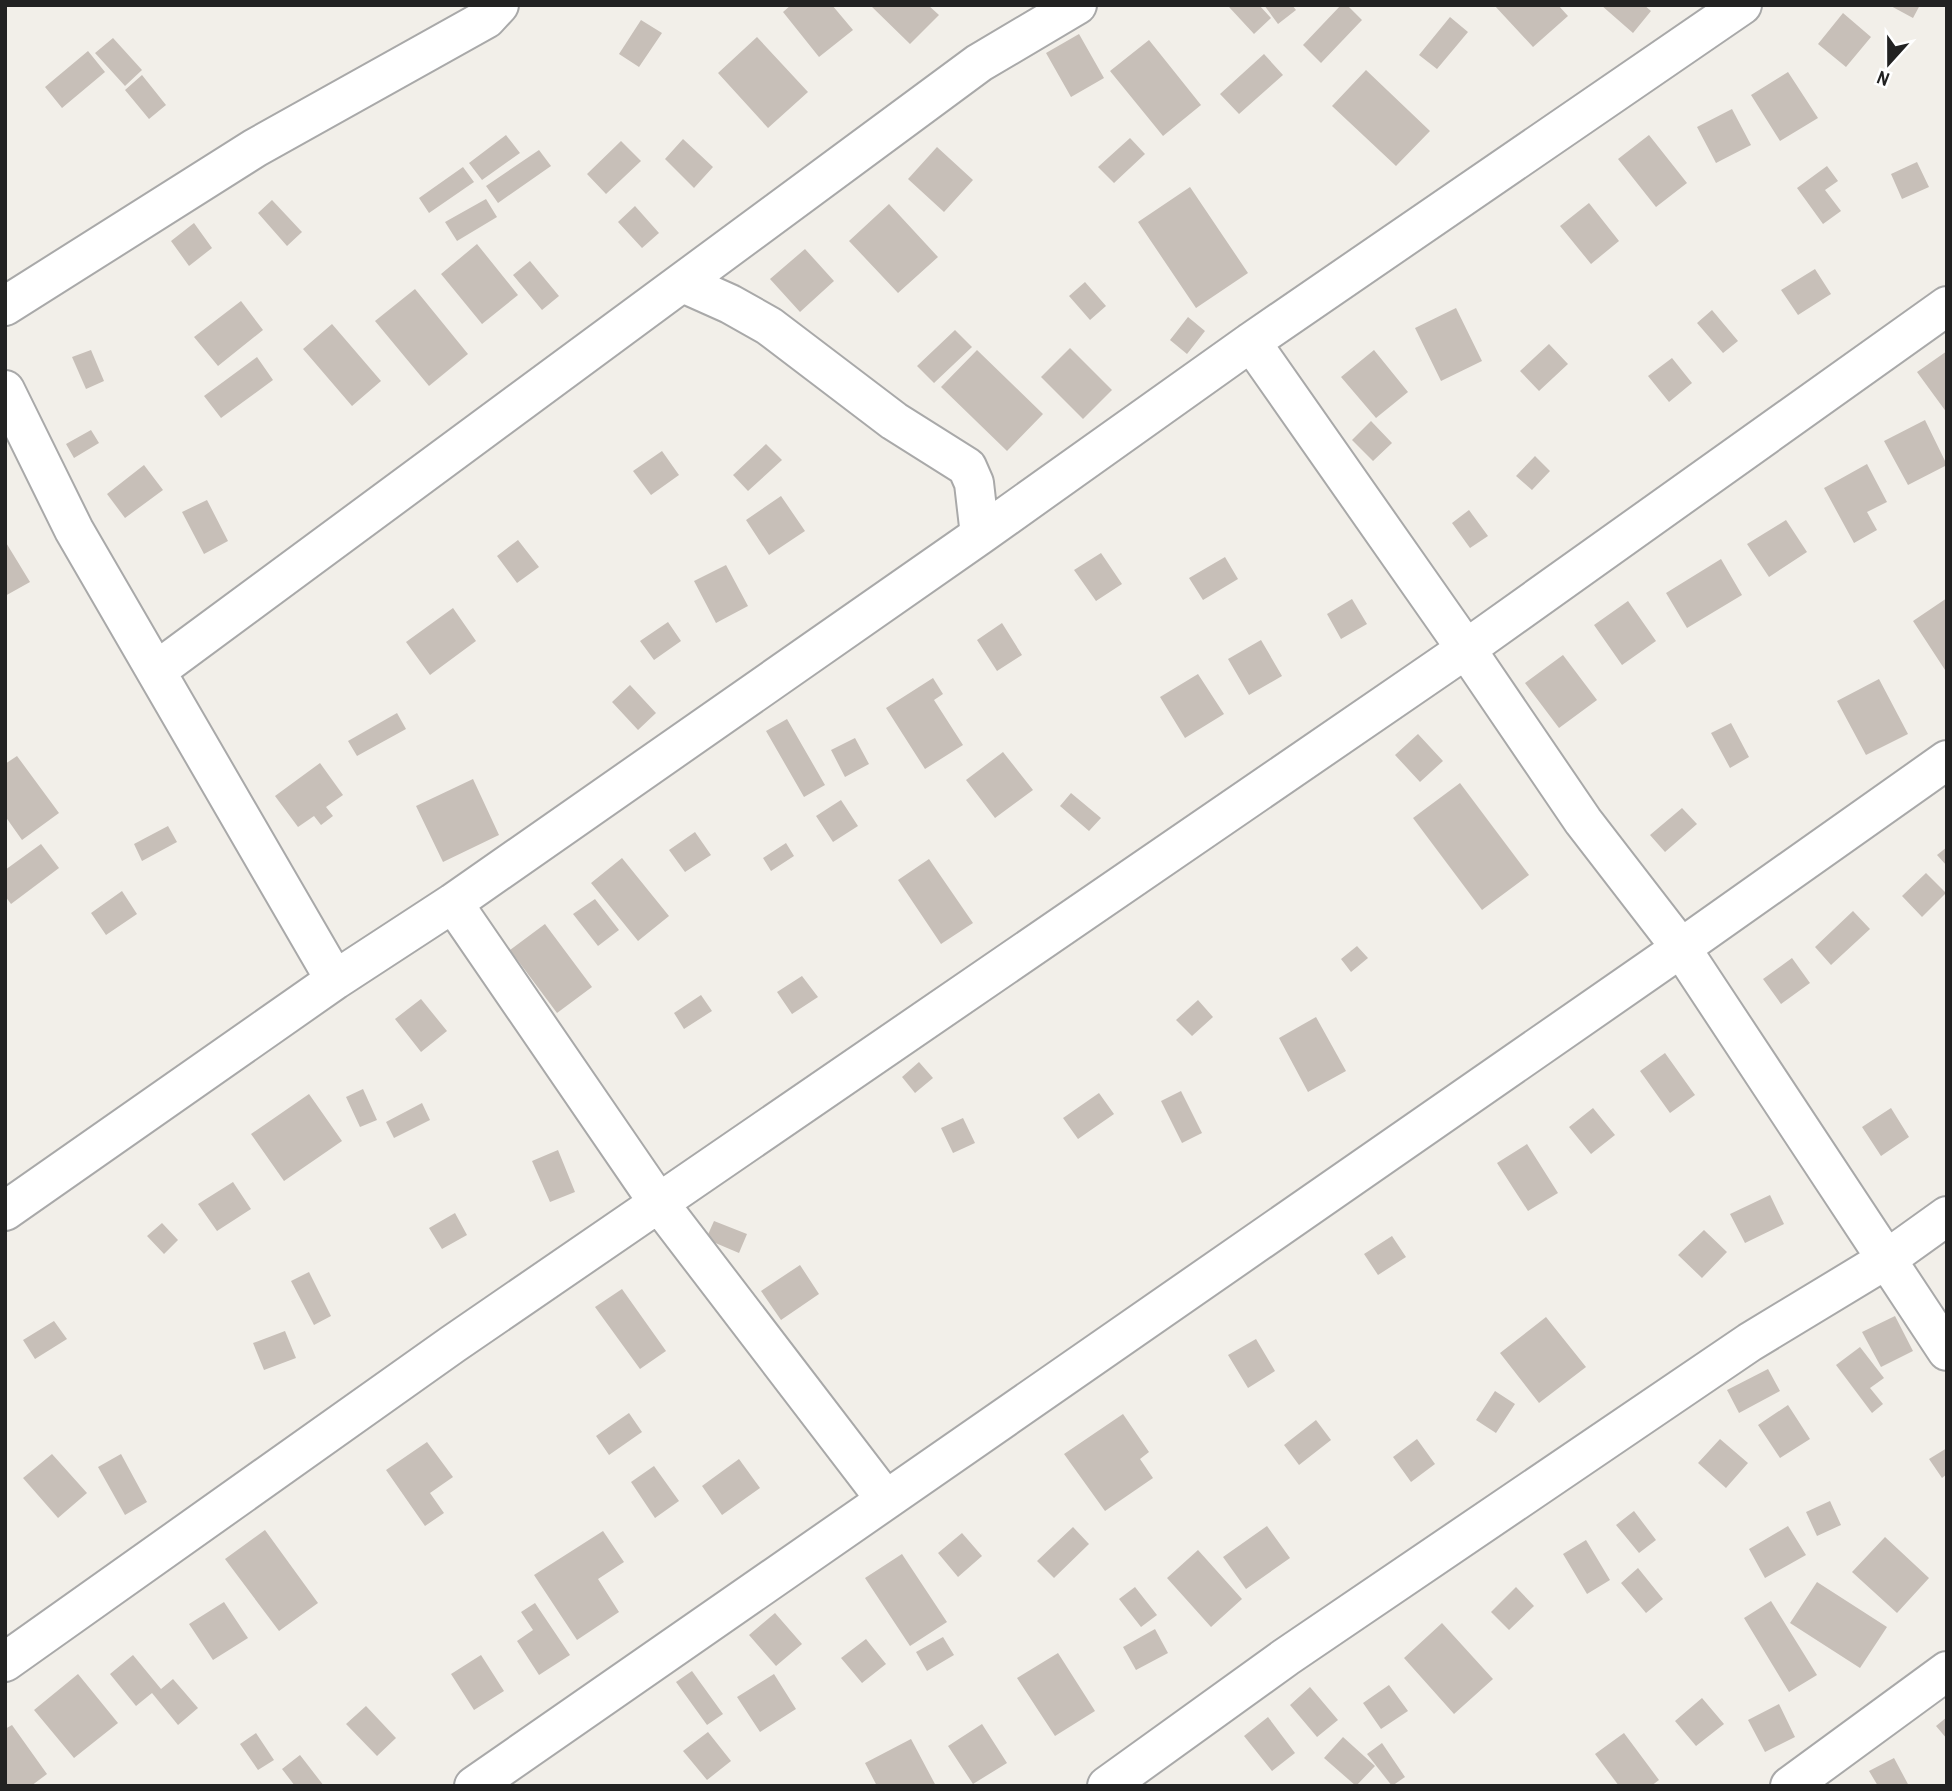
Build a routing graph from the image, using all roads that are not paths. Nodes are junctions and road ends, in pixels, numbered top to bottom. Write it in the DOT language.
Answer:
graph roads {
  1 [pos="499,5"];
  2 [pos="1077,5"];
  3 [pos="1742,5"];
  4 [pos="683,283"];
  5 [pos="5,306"];
  6 [pos="1947,306"];
  7 [pos="1251,342"];
  8 [pos="5,390"];
  9 [pos="980,535"];
  10 [pos="1466,649"];
  11 [pos="156,671"];
  12 [pos="1947,760"];
  13 [pos="453,902"];
  14 [pos="1681,948"];
  15 [pos="335,980"];
  16 [pos="658,1202"];
  17 [pos="5,1211"];
  18 [pos="1947,1216"];
  19 [pos="1887,1259"];
  20 [pos="1947,1351"];
  21 [pos="886,1500"];
  22 [pos="5,1662"];
  23 [pos="1947,1671"];
  24 [pos="474,1786"];
  25 [pos="1107,1786"];
  26 [pos="1790,1786"];
  1 -- 5 [label="street"];
  2 -- 4 [label="street"];
  3 -- 7 [label="street"];
  4 -- 9 [label="street"];
  4 -- 11 [label="street"];
  6 -- 10 [label="street"];
  7 -- 9 [label="street"];
  7 -- 10 [label="street"];
  8 -- 11 [label="street"];
  9 -- 13 [label="street"];
  10 -- 14 [label="street"];
  10 -- 16 [label="street"];
  11 -- 15 [label="street"];
  12 -- 14 [label="street"];
  13 -- 15 [label="street"];
  13 -- 16 [label="street"];
  14 -- 19 [label="street"];
  14 -- 21 [label="street"];
  15 -- 17 [label="street"];
  16 -- 21 [label="street"];
  16 -- 22 [label="street"];
  18 -- 19 [label="street"];
  19 -- 20 [label="street"];
  19 -- 25 [label="street"];
  21 -- 24 [label="street"];
  23 -- 26 [label="street"];
}
